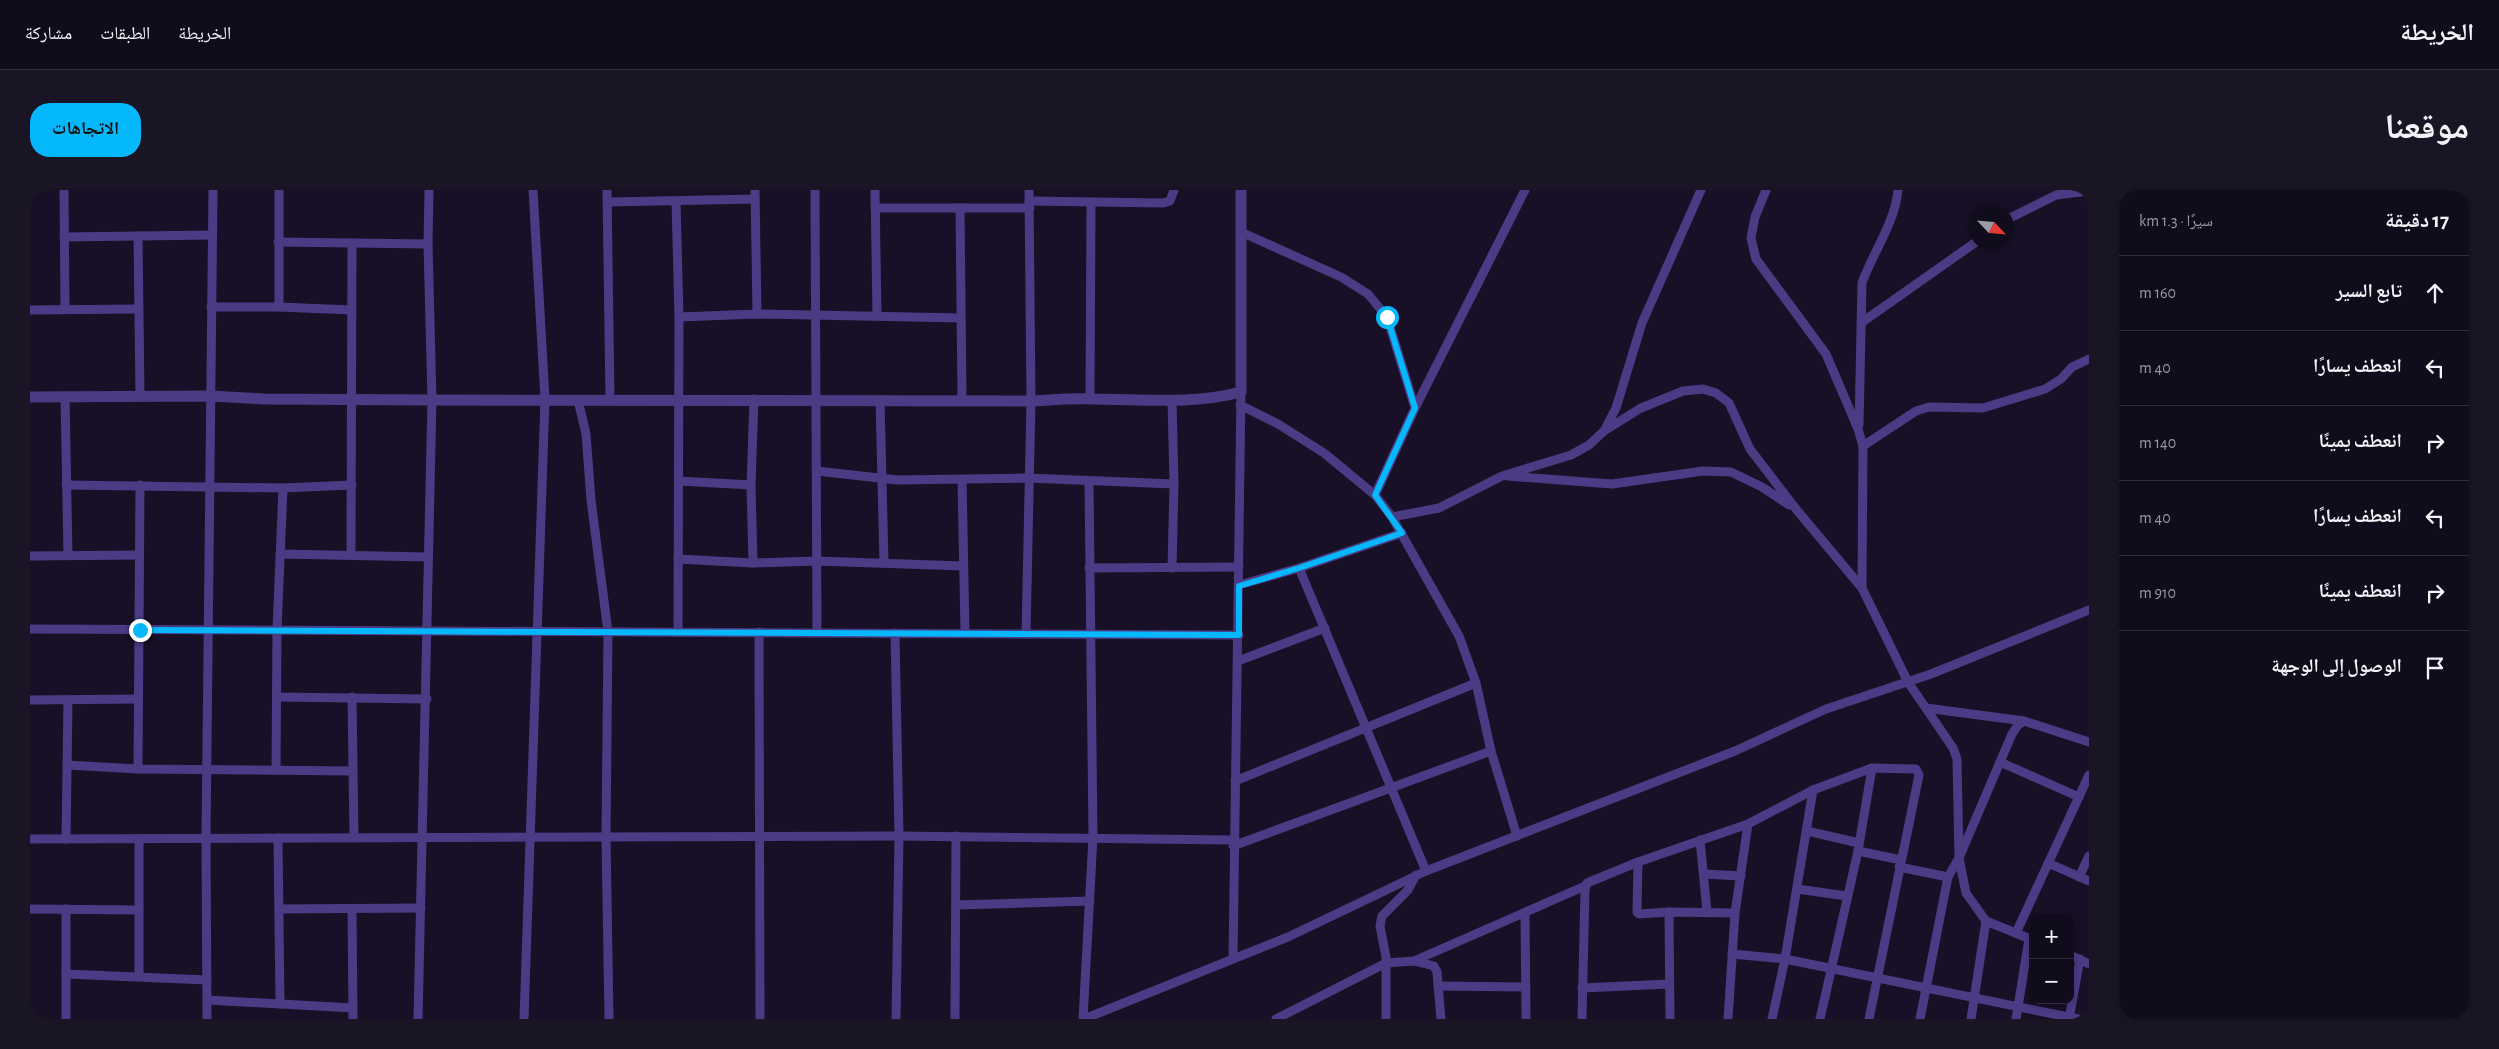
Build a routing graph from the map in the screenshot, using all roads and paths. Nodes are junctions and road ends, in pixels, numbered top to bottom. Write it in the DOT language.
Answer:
graph roads {
  1 [pos="64,190"];
  2 [pos="213,190"];
  3 [pos="279,190"];
  4 [pos="429,190"];
  5 [pos="533,190"];
  6 [pos="607,190"];
  7 [pos="815,190"];
  8 [pos="875,190"];
  9 [pos="1029,190"];
  10 [pos="1174,190"];
  11 [pos="1241,190"];
  12 [pos="1525,190"];
  13 [pos="1701,190"];
  14 [pos="1766,190"];
  15 [pos="1898,190"];
  16 [pos="2089,191"];
  17 [pos="755,195"];
  18 [pos="608,202"];
  19 [pos="676,202"];
  20 [pos="1091,204"];
  21 [pos="1030,205"];
  22 [pos="875,208"];
  23 [pos="960,208"];
  24 [pos="2014,215"];
  25 [pos="1241,232"];
  26 [pos="212,235"];
  27 [pos="138,236"];
  28 [pos="64,237"];
  29 [pos="278,242"];
  30 [pos="352,243"];
  31 [pos="428,244"];
  32 [pos="1969,247"];
  33 [pos="211,307"];
  34 [pos="279,307"];
  35 [pos="65,309"];
  36 [pos="138,309"];
  37 [pos="30,310"];
  38 [pos="351,310"];
  39 [pos="757,314"];
  40 [pos="814,314"];
  41 [pos="877,316"];
  42 [pos="679,317"];
  43 [pos="961,318"];
  44 [pos="1860,323"];
  45 [pos="2089,359"];
  46 [pos="1241,392"];
  47 [pos="65,396"];
  48 [pos="140,396"];
  49 [pos="210,396"];
  50 [pos="30,397"];
  51 [pos="1090,398"];
  52 [pos="353,399"];
  53 [pos="545,399"];
  54 [pos="754,399"];
  55 [pos="432,400"];
  56 [pos="578,400"];
  57 [pos="610,400"];
  58 [pos="678,400"];
  59 [pos="815,400"];
  60 [pos="880,400"];
  61 [pos="962,400"];
  62 [pos="1031,400"];
  63 [pos="1172,401"];
  64 [pos="1240,405"];
  65 [pos="1415,408"];
  66 [pos="1858,429"];
  67 [pos="1604,432"];
  68 [pos="1863,446"];
  69 [pos="817,472"];
  70 [pos="1502,476"];
  71 [pos="882,477"];
  72 [pos="1028,478"];
  73 [pos="962,480"];
  74 [pos="679,481"];
  75 [pos="1088,482"];
  76 [pos="1174,484"];
  77 [pos="66,485"];
  78 [pos="140,485"];
  79 [pos="352,485"];
  80 [pos="751,485"];
  81 [pos="210,488"];
  82 [pos="283,488"];
  83 [pos="1375,495"];
  84 [pos="1796,509"];
  85 [pos="1392,517"];
  86 [pos="1402,533"];
  87 [pos="280,554"];
  88 [pos="351,554"];
  89 [pos="68,555"];
  90 [pos="138,555"];
  91 [pos="30,556"];
  92 [pos="428,557"];
  93 [pos="678,559"];
  94 [pos="816,560"];
  95 [pos="753,563"];
  96 [pos="884,563"];
  97 [pos="963,566"];
  98 [pos="1239,567"];
  99 [pos="1089,568"];
  100 [pos="1172,568"];
  101 [pos="1299,568"];
  102 [pos="1239,586"];
  103 [pos="1862,588"];
  104 [pos="2089,602"];
  105 [pos="2087,611"];
  106 [pos="1325,628"];
  107 [pos="30,629"];
  108 [pos="140,630"];
  109 [pos="210,630"];
  110 [pos="277,630"];
  111 [pos="428,631"];
  112 [pos="536,631"];
  113 [pos="608,632"];
  114 [pos="678,632"];
  115 [pos="759,632"];
  116 [pos="817,633"];
  117 [pos="895,633"];
  118 [pos="965,634"];
  119 [pos="1026,634"];
  120 [pos="1091,634"];
  121 [pos="1239,635"];
  122 [pos="1238,661"];
  123 [pos="1908,682"];
  124 [pos="1476,683"];
  125 [pos="277,697"];
  126 [pos="352,697"];
  127 [pos="138,699"];
  128 [pos="427,699"];
  129 [pos="30,700"];
  130 [pos="68,700"];
  131 [pos="1926,708"];
  132 [pos="2024,721"];
  133 [pos="1367,728"];
  134 [pos="2089,742"];
  135 [pos="1491,751"];
  136 [pos="2000,762"];
  137 [pos="67,765"];
  138 [pos="1872,768"];
  139 [pos="138,769"];
  140 [pos="209,770"];
  141 [pos="276,770"];
  142 [pos="354,771"];
  143 [pos="2089,775"];
  144 [pos="1235,781"];
  145 [pos="1392,787"];
  146 [pos="1813,790"];
  147 [pos="2078,797"];
  148 [pos="1748,824"];
  149 [pos="1807,831"];
  150 [pos="758,836"];
  151 [pos="899,836"];
  152 [pos="956,836"];
  153 [pos="1517,836"];
  154 [pos="606,837"];
  155 [pos="1093,837"];
  156 [pos="139,838"];
  157 [pos="206,838"];
  158 [pos="278,838"];
  159 [pos="354,838"];
  160 [pos="423,838"];
  161 [pos="532,838"];
  162 [pos="30,839"];
  163 [pos="66,839"];
  164 [pos="1700,840"];
  165 [pos="1233,843"];
  166 [pos="1858,847"];
  167 [pos="2089,856"];
  168 [pos="1958,858"];
  169 [pos="1638,862"];
  170 [pos="2048,862"];
  171 [pos="1900,863"];
  172 [pos="1426,871"];
  173 [pos="1704,874"];
  174 [pos="1416,875"];
  175 [pos="1741,876"];
  176 [pos="1948,877"];
  177 [pos="2079,877"];
  178 [pos="2089,881"];
  179 [pos="1585,886"];
  180 [pos="1797,889"];
  181 [pos="1846,896"];
  182 [pos="1090,901"];
  183 [pos="956,905"];
  184 [pos="421,908"];
  185 [pos="30,909"];
  186 [pos="66,909"];
  187 [pos="352,909"];
  188 [pos="139,910"];
  189 [pos="279,910"];
  190 [pos="1707,911"];
  191 [pos="1669,912"];
  192 [pos="1525,913"];
  193 [pos="1735,913"];
  194 [pos="1986,921"];
  195 [pos="2016,933"];
  196 [pos="2029,939"];
  197 [pos="2029,950"];
  198 [pos="1732,954"];
  199 [pos="2074,957"];
  200 [pos="1233,959"];
  201 [pos="1785,959"];
  202 [pos="2080,959"];
  203 [pos="1414,960"];
  204 [pos="1386,964"];
  205 [pos="2089,964"];
  206 [pos="1830,970"];
  207 [pos="66,974"];
  208 [pos="139,976"];
  209 [pos="1876,977"];
  210 [pos="207,980"];
  211 [pos="1669,984"];
  212 [pos="1438,986"];
  213 [pos="1526,987"];
  214 [pos="1926,987"];
  215 [pos="1582,988"];
  216 [pos="1975,996"];
  217 [pos="207,1000"];
  218 [pos="280,1004"];
  219 [pos="2018,1006"];
  220 [pos="353,1008"];
  221 [pos="1296,1014"];
  222 [pos="2072,1018"];
  223 [pos="66,1019"];
  224 [pos="207,1019"];
  225 [pos="353,1019"];
  226 [pos="418,1019"];
  227 [pos="524,1019"];
  228 [pos="609,1019"];
  229 [pos="760,1019"];
  230 [pos="896,1019"];
  231 [pos="954,1019"];
  232 [pos="1084,1019"];
  233 [pos="1276,1019"];
  234 [pos="1386,1019"];
  235 [pos="1441,1019"];
  236 [pos="1526,1019"];
  237 [pos="1582,1019"];
  238 [pos="1670,1019"];
  239 [pos="1728,1019"];
  240 [pos="1772,1019"];
  241 [pos="1820,1019"];
  242 [pos="1869,1019"];
  243 [pos="1920,1019"];
  244 [pos="1971,1019"];
  245 [pos="2016,1019"];
  1 -- 28 [label="street"];
  2 -- 26 [label="street"];
  3 -- 29 [label="street"];
  4 -- 31 [label="street"];
  5 -- 53 [label="street"];
  6 -- 18 [label="street"];
  7 -- 40 [label="street"];
  8 -- 22 [label="street"];
  9 -- 21 [label="street"];
  10 -- 20 [label="street"];
  11 -- 25 [label="street"];
  12 -- 65 [label="street"];
  13 -- 67 [label="street"];
  14 -- 66 [label="street"];
  15 -- 44 [label="street"];
  16 -- 24 [label="street"];
  17 -- 19 [label="street"];
  17 -- 39 [label="street"];
  18 -- 19 [label="street"];
  18 -- 57 [label="street"];
  19 -- 42 [label="street"];
  20 -- 21 [label="street"];
  20 -- 51 [label="street"];
  21 -- 23 [label="street"];
  21 -- 62 [label="street"];
  22 -- 23 [label="street"];
  22 -- 41 [label="street"];
  23 -- 43 [label="street"];
  25 -- 46 [label="street"];
  25 -- 65 [label="street"];
  26 -- 27 [label="street"];
  26 -- 33 [label="street"];
  27 -- 28 [label="street"];
  27 -- 36 [label="street"];
  28 -- 35 [label="street"];
  29 -- 30 [label="street"];
  29 -- 34 [label="street"];
  30 -- 31 [label="street"];
  30 -- 38 [label="street"];
  31 -- 55 [label="street"];
  32 -- 44 [label="street"];
  33 -- 34 [label="street"];
  33 -- 49 [label="street"];
  34 -- 38 [label="street"];
  35 -- 36 [label="street"];
  35 -- 37 [label="street"];
  36 -- 48 [label="street"];
  38 -- 52 [label="street"];
  39 -- 40 [label="street"];
  39 -- 42 [label="street"];
  40 -- 41 [label="street"];
  40 -- 59 [label="street"];
  41 -- 43 [label="street"];
  42 -- 58 [label="street"];
  43 -- 61 [label="street"];
  44 -- 66 [label="street"];
  45 -- 68 [label="street"];
  46 -- 63 [label="street"];
  46 -- 64 [label="street"];
  47 -- 48 [label="street"];
  47 -- 50 [label="street"];
  47 -- 77 [label="street"];
  48 -- 49 [label="street"];
  49 -- 52 [label="street"];
  49 -- 81 [label="street"];
  51 -- 62 [label="street"];
  51 -- 63 [label="street"];
  52 -- 55 [label="street"];
  52 -- 79 [label="street"];
  53 -- 55 [label="street"];
  53 -- 56 [label="street"];
  53 -- 112 [label="street"];
  54 -- 58 [label="street"];
  54 -- 59 [label="street"];
  54 -- 80 [label="street"];
  55 -- 92 [label="street"];
  56 -- 57 [label="street"];
  56 -- 113 [label="street"];
  57 -- 58 [label="street"];
  58 -- 74 [label="street"];
  59 -- 60 [label="street"];
  59 -- 69 [label="street"];
  60 -- 61 [label="street"];
  60 -- 71 [label="street"];
  61 -- 62 [label="street"];
  62 -- 72 [label="street"];
  63 -- 76 [label="street"];
  64 -- 83 [label="street"];
  64 -- 98 [label="street"];
  65 -- 83 [label="street"];
  66 -- 68 [label="street"];
  67 -- 70 [label="street"];
  67 -- 84 [label="street"];
  68 -- 103 [label="street"];
  69 -- 71 [label="street"];
  69 -- 94 [label="street"];
  70 -- 84 [label="street"];
  70 -- 85 [label="street"];
  71 -- 73 [label="street"];
  71 -- 96 [label="street"];
  72 -- 73 [label="street"];
  72 -- 75 [label="street"];
  72 -- 119 [label="street"];
  73 -- 97 [label="street"];
  74 -- 80 [label="street"];
  74 -- 93 [label="street"];
  75 -- 76 [label="street"];
  75 -- 99 [label="street"];
  76 -- 100 [label="street"];
  77 -- 78 [label="street"];
  77 -- 89 [label="street"];
  78 -- 81 [label="street"];
  78 -- 90 [label="street"];
  79 -- 82 [label="street"];
  79 -- 88 [label="street"];
  80 -- 95 [label="street"];
  81 -- 82 [label="street"];
  81 -- 109 [label="street"];
  82 -- 87 [label="street"];
  83 -- 85 [label="street"];
  84 -- 103 [label="street"];
  85 -- 86 [label="street"];
  86 -- 101 [label="street"];
  86 -- 124 [label="street"];
  87 -- 88 [label="street"];
  87 -- 110 [label="street"];
  88 -- 92 [label="street"];
  89 -- 90 [label="street"];
  89 -- 91 [label="street"];
  90 -- 108 [label="street"];
  92 -- 111 [label="street"];
  93 -- 95 [label="street"];
  93 -- 114 [label="street"];
  94 -- 95 [label="street"];
  94 -- 96 [label="street"];
  94 -- 116 [label="street"];
  96 -- 97 [label="street"];
  97 -- 118 [label="street"];
  98 -- 100 [label="street"];
  98 -- 102 [label="street"];
  99 -- 100 [label="street"];
  99 -- 120 [label="street"];
  101 -- 102 [label="street"];
  101 -- 106 [label="street"];
  102 -- 121 [label="street"];
  103 -- 123 [label="street"];
  104 -- 105 [label="street"];
  105 -- 123 [label="street"];
  106 -- 122 [label="street"];
  106 -- 133 [label="street"];
  107 -- 108 [label="street"];
  108 -- 109 [label="street"];
  108 -- 127 [label="street"];
  109 -- 110 [label="street"];
  109 -- 140 [label="street"];
  110 -- 111 [label="street"];
  110 -- 125 [label="street"];
  111 -- 112 [label="street"];
  111 -- 128 [label="street"];
  112 -- 113 [label="street"];
  112 -- 161 [label="street"];
  113 -- 114 [label="street"];
  113 -- 154 [label="street"];
  114 -- 115 [label="street"];
  115 -- 116 [label="street"];
  115 -- 150 [label="street"];
  116 -- 117 [label="street"];
  117 -- 118 [label="street"];
  117 -- 151 [label="street"];
  118 -- 119 [label="street"];
  119 -- 120 [label="street"];
  120 -- 121 [label="street"];
  120 -- 155 [label="street"];
  121 -- 122 [label="street"];
  122 -- 144 [label="street"];
  123 -- 131 [label="street"];
  123 -- 153 [label="street"];
  124 -- 133 [label="street"];
  124 -- 135 [label="street"];
  125 -- 126 [label="street"];
  125 -- 141 [label="street"];
  126 -- 128 [label="street"];
  126 -- 142 [label="street"];
  127 -- 130 [label="street"];
  127 -- 139 [label="street"];
  128 -- 160 [label="street"];
  129 -- 130 [label="street"];
  130 -- 137 [label="street"];
  131 -- 132 [label="street"];
  131 -- 168 [label="street"];
  132 -- 134 [label="street"];
  132 -- 136 [label="street"];
  133 -- 144 [label="street"];
  133 -- 145 [label="street"];
  135 -- 145 [label="street"];
  135 -- 153 [label="street"];
  136 -- 147 [label="street"];
  136 -- 168 [label="street"];
  137 -- 139 [label="street"];
  137 -- 163 [label="street"];
  138 -- 146 [label="street"];
  138 -- 166 [label="street"];
  138 -- 171 [label="street"];
  139 -- 140 [label="street"];
  140 -- 141 [label="street"];
  140 -- 157 [label="street"];
  141 -- 142 [label="street"];
  142 -- 159 [label="street"];
  143 -- 147 [label="street"];
  144 -- 165 [label="street"];
  145 -- 165 [label="street"];
  145 -- 172 [label="street"];
  146 -- 148 [label="street"];
  146 -- 149 [label="street"];
  147 -- 170 [label="street"];
  148 -- 164 [label="street"];
  148 -- 175 [label="street"];
  149 -- 166 [label="street"];
  149 -- 180 [label="street"];
  150 -- 151 [label="street"];
  150 -- 154 [label="street"];
  150 -- 229 [label="street"];
  151 -- 152 [label="street"];
  151 -- 230 [label="street"];
  152 -- 155 [label="street"];
  152 -- 183 [label="street"];
  153 -- 172 [label="street"];
  154 -- 161 [label="street"];
  154 -- 228 [label="street"];
  155 -- 165 [label="street"];
  155 -- 182 [label="street"];
  156 -- 157 [label="street"];
  156 -- 163 [label="street"];
  156 -- 188 [label="street"];
  157 -- 158 [label="street"];
  157 -- 210 [label="street"];
  158 -- 159 [label="street"];
  158 -- 189 [label="street"];
  159 -- 160 [label="street"];
  160 -- 161 [label="street"];
  160 -- 184 [label="street"];
  161 -- 227 [label="street"];
  162 -- 163 [label="street"];
  164 -- 169 [label="street"];
  164 -- 173 [label="street"];
  165 -- 200 [label="street"];
  166 -- 171 [label="street"];
  166 -- 181 [label="street"];
  167 -- 177 [label="street"];
  168 -- 176 [label="street"];
  168 -- 194 [label="street"];
  169 -- 179 [label="street"];
  169 -- 191 [label="street"];
  170 -- 177 [label="street"];
  170 -- 195 [label="street"];
  171 -- 176 [label="street"];
  171 -- 209 [label="street"];
  172 -- 174 [label="street"];
  173 -- 175 [label="street"];
  173 -- 190 [label="street"];
  174 -- 200 [label="street"];
  174 -- 204 [label="street"];
  175 -- 193 [label="street"];
  176 -- 214 [label="street"];
  177 -- 178 [label="street"];
  179 -- 192 [label="street"];
  179 -- 215 [label="street"];
  180 -- 181 [label="street"];
  180 -- 201 [label="street"];
  181 -- 206 [label="street"];
  182 -- 183 [label="street"];
  182 -- 232 [label="street"];
  183 -- 231 [label="street"];
  184 -- 187 [label="street"];
  184 -- 226 [label="street"];
  185 -- 186 [label="street"];
  186 -- 188 [label="street"];
  186 -- 207 [label="street"];
  187 -- 189 [label="street"];
  187 -- 220 [label="street"];
  188 -- 208 [label="street"];
  189 -- 218 [label="street"];
  190 -- 191 [label="street"];
  190 -- 193 [label="street"];
  191 -- 211 [label="street"];
  192 -- 203 [label="street"];
  192 -- 213 [label="street"];
  193 -- 198 [label="street"];
  194 -- 195 [label="street"];
  194 -- 216 [label="street"];
  195 -- 196 [label="street"];
  197 -- 219 [label="street"];
  198 -- 201 [label="street"];
  198 -- 239 [label="street"];
  199 -- 202 [label="street"];
  200 -- 232 [label="street"];
  201 -- 206 [label="street"];
  201 -- 240 [label="street"];
  202 -- 205 [label="street"];
  202 -- 222 [label="street"];
  203 -- 204 [label="street"];
  203 -- 212 [label="street"];
  204 -- 221 [label="street"];
  204 -- 234 [label="street"];
  206 -- 209 [label="street"];
  206 -- 241 [label="street"];
  207 -- 208 [label="street"];
  207 -- 223 [label="street"];
  208 -- 210 [label="street"];
  209 -- 214 [label="street"];
  209 -- 242 [label="street"];
  210 -- 217 [label="street"];
  211 -- 215 [label="street"];
  211 -- 238 [label="street"];
  212 -- 213 [label="street"];
  212 -- 235 [label="street"];
  213 -- 236 [label="street"];
  214 -- 216 [label="street"];
  214 -- 243 [label="street"];
  215 -- 237 [label="street"];
  216 -- 219 [label="street"];
  216 -- 244 [label="street"];
  217 -- 218 [label="street"];
  217 -- 224 [label="street"];
  218 -- 220 [label="street"];
  219 -- 222 [label="street"];
  219 -- 245 [label="street"];
  220 -- 225 [label="street"];
  221 -- 233 [label="street"];
}
